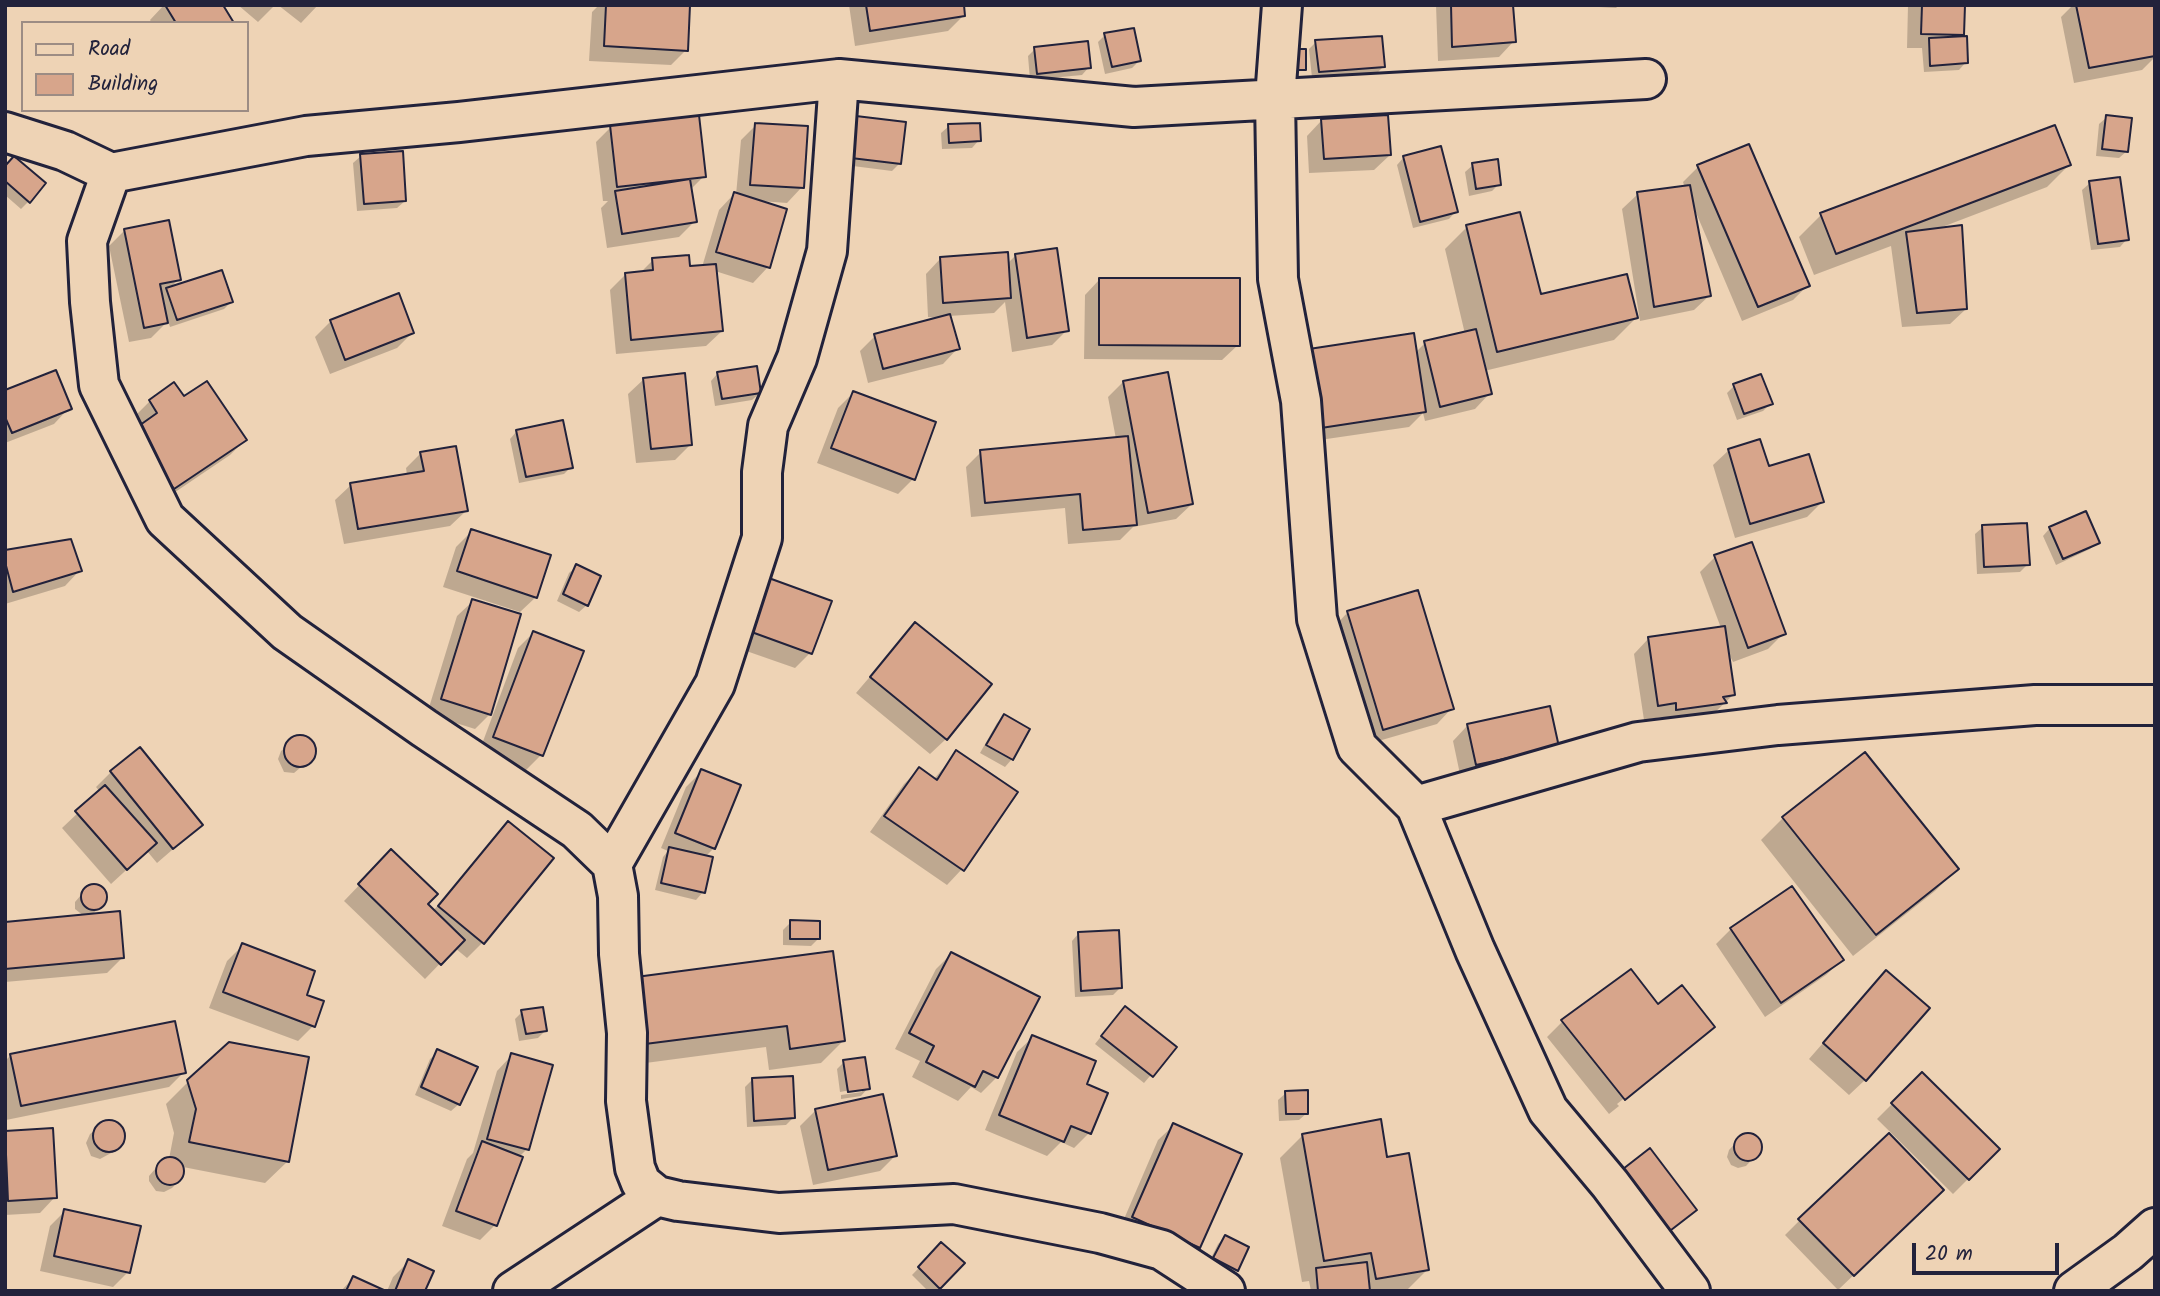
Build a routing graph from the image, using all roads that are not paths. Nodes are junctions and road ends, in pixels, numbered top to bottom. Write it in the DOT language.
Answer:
graph roads {
  1 [pos="1282,5"];
  2 [pos="839,79"];
  3 [pos="1646,79"];
  4 [pos="1275,98"];
  5 [pos="5,132"];
  6 [pos="111,173"];
  7 [pos="2155,705"];
  8 [pos="1416,806"];
  9 [pos="612,864"];
  10 [pos="657,1196"];
  11 [pos="2155,1228"];
  12 [pos="513,1291"];
  13 [pos="1224,1291"];
  14 [pos="1690,1291"];
  15 [pos="2074,1291"];
  1 -- 4 [label="street"];
  2 -- 4 [label="street"];
  2 -- 6 [label="street"];
  2 -- 9 [label="street"];
  3 -- 4 [label="street"];
  4 -- 8 [label="street"];
  5 -- 6 [label="street"];
  6 -- 9 [label="street"];
  7 -- 8 [label="street"];
  8 -- 14 [label="street"];
  9 -- 10 [label="street"];
  10 -- 12 [label="street"];
  10 -- 13 [label="street"];
  11 -- 15 [label="street"];
}
